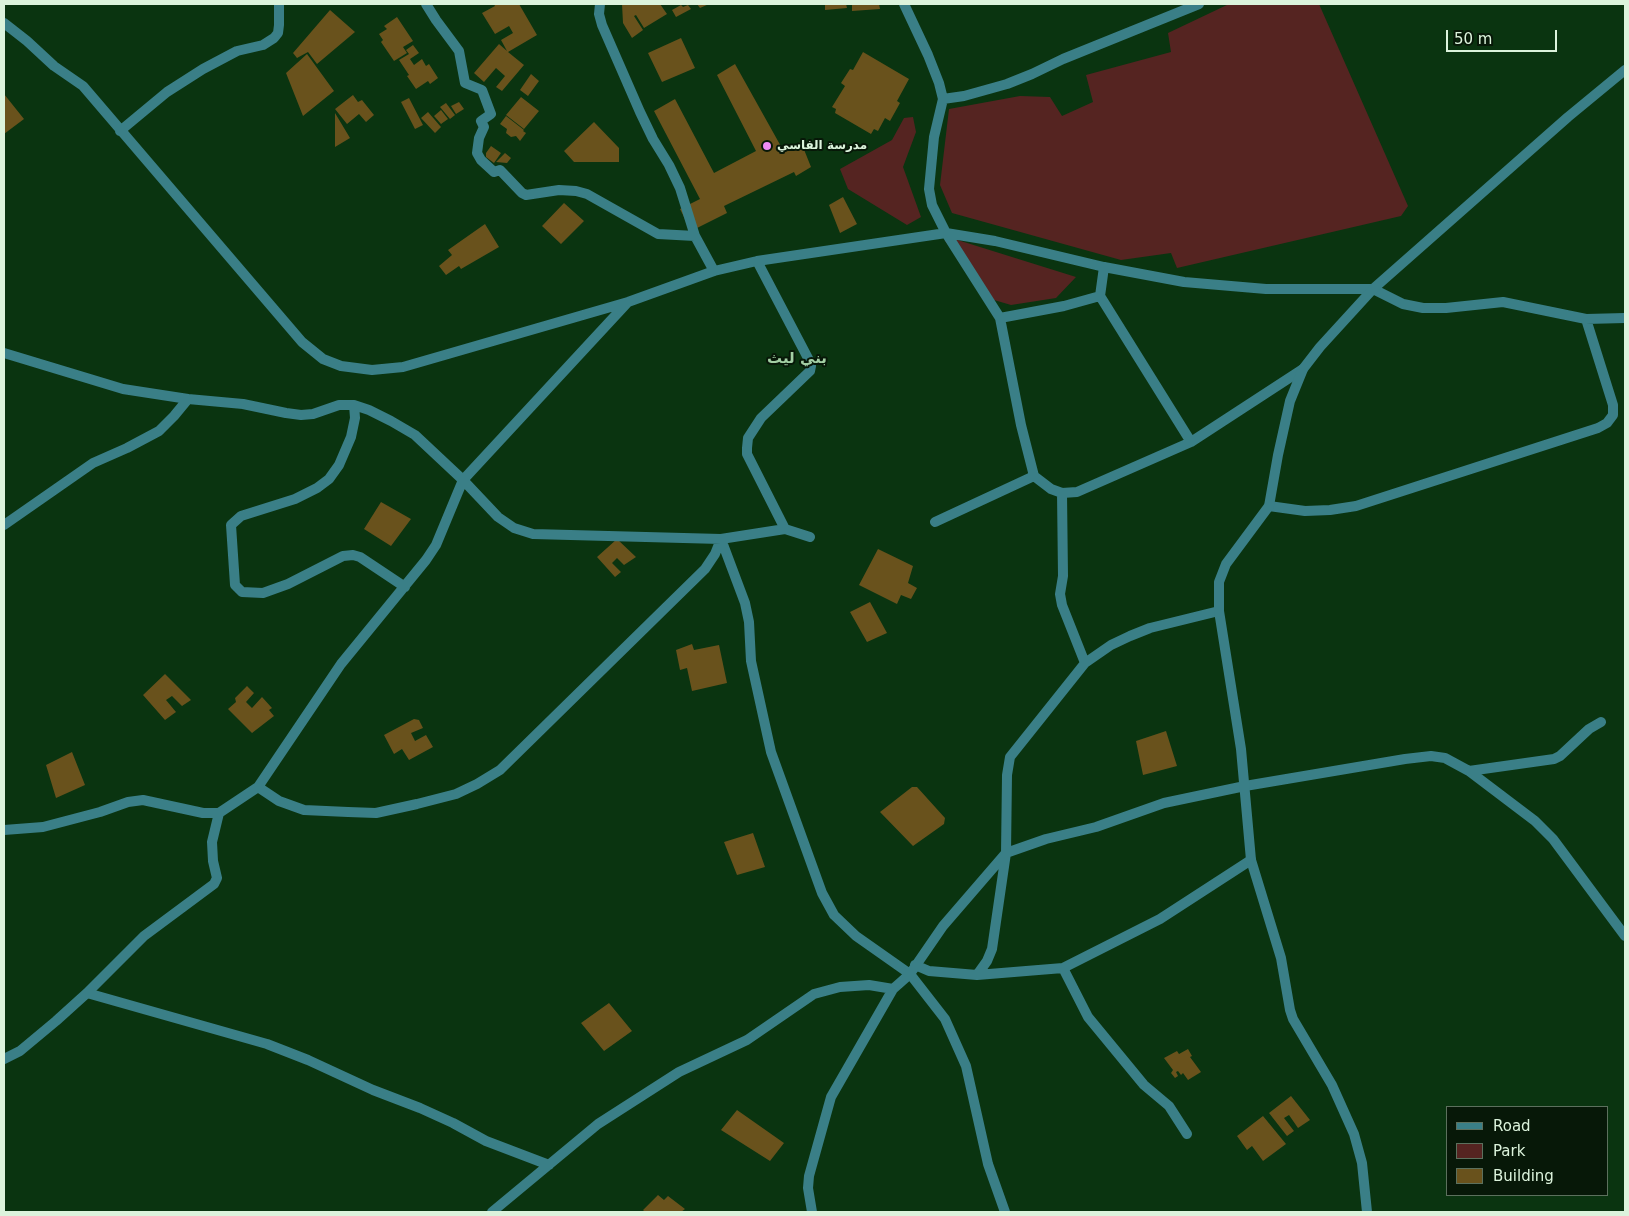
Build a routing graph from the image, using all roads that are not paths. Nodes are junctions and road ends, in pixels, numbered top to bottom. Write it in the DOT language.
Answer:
graph roads {
  1 [pos="279,4"];
  2 [pos="426,4"];
  3 [pos="600,4"];
  4 [pos="904,4"];
  5 [pos="1200,4"];
  6 [pos="4,23"];
  7 [pos="1625,70"];
  8 [pos="943,99"];
  9 [pos="120,131"];
  10 [pos="946,233"];
  11 [pos="695,236"];
  12 [pos="758,261"];
  13 [pos="1104,267"];
  14 [pos="714,271"];
  15 [pos="1373,289"];
  16 [pos="1100,296"];
  17 [pos="628,302"];
  18 [pos="1000,318"];
  19 [pos="1625,318"];
  20 [pos="1586,319"];
  21 [pos="4,352"];
  22 [pos="1303,369"];
  23 [pos="188,399"];
  24 [pos="354,405"];
  25 [pos="1191,442"];
  26 [pos="1034,476"];
  27 [pos="463,480"];
  28 [pos="1062,493"];
  29 [pos="1269,506"];
  30 [pos="935,522"];
  31 [pos="4,525"];
  32 [pos="785,529"];
  33 [pos="810,537"];
  34 [pos="721,539"];
  35 [pos="405,587"];
  36 [pos="1219,611"];
  37 [pos="1085,663"];
  38 [pos="1600,722"];
  39 [pos="1469,771"];
  40 [pos="1245,786"];
  41 [pos="258,787"];
  42 [pos="219,813"];
  43 [pos="4,830"];
  44 [pos="1006,853"];
  45 [pos="1252,860"];
  46 [pos="1625,936"];
  47 [pos="915,965"];
  48 [pos="1063,968"];
  49 [pos="910,974"];
  50 [pos="978,975"];
  51 [pos="893,989"];
  52 [pos="87,993"];
  53 [pos="4,1059"];
  54 [pos="1187,1134"];
  55 [pos="549,1165"];
  56 [pos="492,1212"];
  57 [pos="812,1212"];
  58 [pos="1005,1212"];
  59 [pos="1367,1212"];
  1 -- 9 [label="street"];
  2 -- 11 [label="street"];
  3 -- 11 [label="street"];
  4 -- 8 [label="street"];
  5 -- 8 [label="street"];
  6 -- 9 [label="street"];
  7 -- 15 [label="street"];
  8 -- 10 [label="street"];
  9 -- 17 [label="street"];
  10 -- 12 [label="street"];
  10 -- 13 [label="street"];
  10 -- 18 [label="street"];
  11 -- 14 [label="street"];
  12 -- 14 [label="street"];
  12 -- 32 [label="street"];
  13 -- 15 [label="street"];
  13 -- 16 [label="street"];
  14 -- 17 [label="street"];
  15 -- 20 [label="street"];
  15 -- 22 [label="street"];
  16 -- 18 [label="street"];
  16 -- 25 [label="street"];
  17 -- 27 [label="street"];
  18 -- 26 [label="street"];
  19 -- 20 [label="street"];
  20 -- 29 [label="street"];
  21 -- 23 [label="street"];
  22 -- 25 [label="street"];
  22 -- 29 [label="street"];
  23 -- 24 [label="street"];
  23 -- 31 [label="street"];
  24 -- 27 [label="street"];
  24 -- 35 [label="street"];
  25 -- 28 [label="street"];
  26 -- 28 [label="street"];
  26 -- 30 [label="street"];
  27 -- 34 [label="street"];
  27 -- 35 [label="street"];
  28 -- 37 [label="street"];
  29 -- 36 [label="street"];
  32 -- 33 [label="street"];
  32 -- 34 [label="street"];
  34 -- 41 [label="street"];
  34 -- 49 [label="street"];
  35 -- 41 [label="street"];
  36 -- 37 [label="street"];
  36 -- 40 [label="street"];
  37 -- 44 [label="street"];
  38 -- 39 [label="street"];
  39 -- 40 [label="street"];
  39 -- 46 [label="street"];
  40 -- 44 [label="street"];
  40 -- 45 [label="street"];
  41 -- 42 [label="street"];
  42 -- 43 [label="street"];
  42 -- 52 [label="street"];
  44 -- 47 [label="street"];
  44 -- 50 [label="street"];
  45 -- 48 [label="street"];
  45 -- 59 [label="street"];
  47 -- 49 [label="street"];
  47 -- 50 [label="street"];
  48 -- 50 [label="street"];
  48 -- 54 [label="street"];
  49 -- 51 [label="street"];
  49 -- 58 [label="street"];
  51 -- 55 [label="street"];
  51 -- 57 [label="street"];
  52 -- 53 [label="street"];
  52 -- 55 [label="street"];
  55 -- 56 [label="street"];
}
